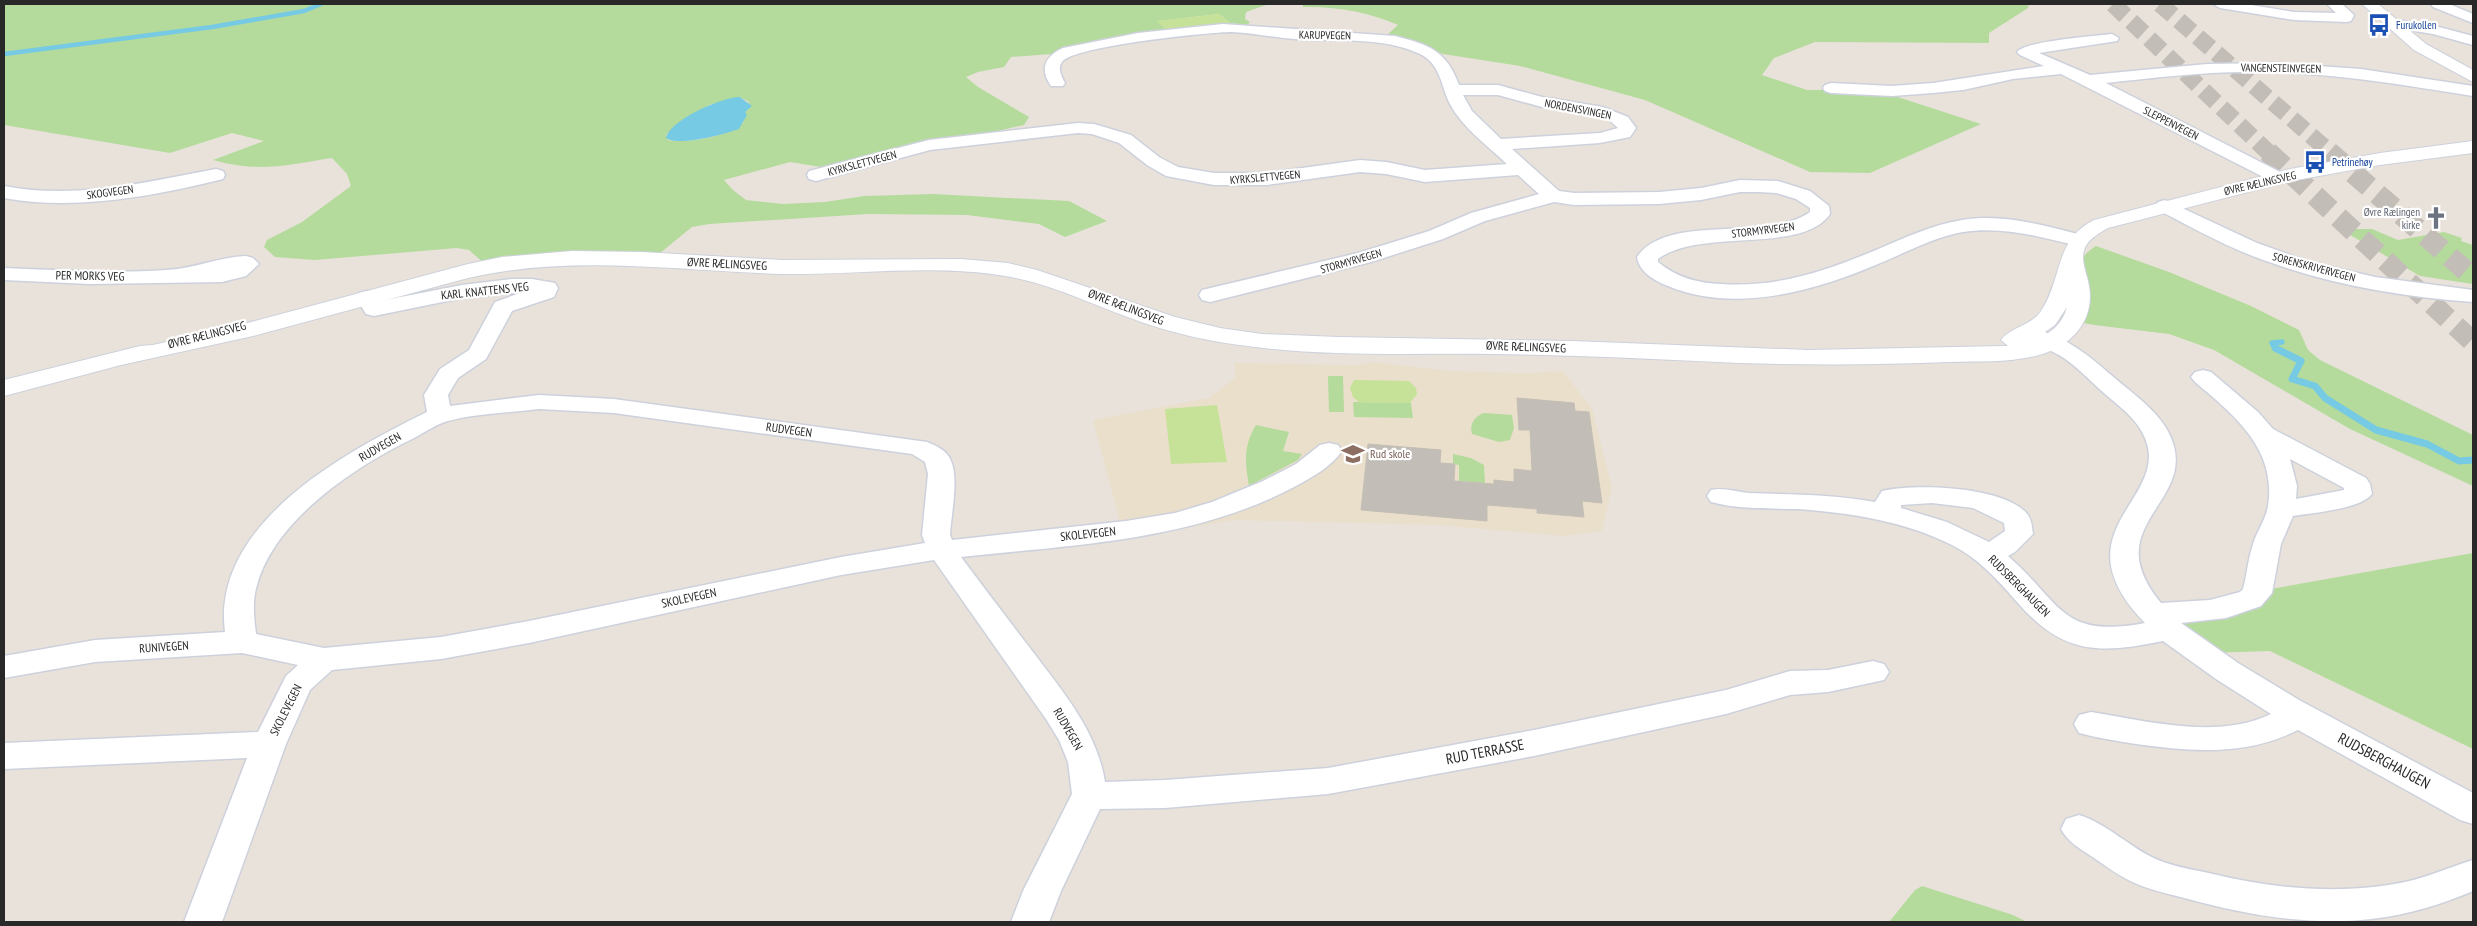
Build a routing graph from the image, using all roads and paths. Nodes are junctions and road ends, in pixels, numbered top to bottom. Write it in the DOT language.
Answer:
graph roads {
  1 [pos="2220,4"];
  2 [pos="2334,4"];
  3 [pos="2369,4"];
  4 [pos="2438,4"];
  5 [pos="2473,19"];
  6 [pos="2393,26"];
  7 [pos="2112,38"];
  8 [pos="2473,40"];
  9 [pos="2063,69"];
  10 [pos="2473,76"];
  11 [pos="2088,80"];
  12 [pos="1057,83"];
  13 [pos="1831,88"];
  14 [pos="1452,90"];
  15 [pos="2473,91"];
  16 [pos="1498,146"];
  17 [pos="2473,147"];
  18 [pos="1520,169"];
  19 [pos="216,175"];
  20 [pos="816,175"];
  21 [pos="2277,178"];
  22 [pos="4,192"];
  23 [pos="1552,196"];
  24 [pos="2165,206"];
  25 [pos="2079,240"];
  26 [pos="4,274"];
  27 [pos="176,275"];
  28 [pos="1210,295"];
  29 [pos="2473,296"];
  30 [pos="367,298"];
  31 [pos="2039,341"];
  32 [pos="2203,377"];
  33 [pos="4,388"];
  34 [pos="440,415"];
  35 [pos="2265,435"];
  36 [pos="1329,452"];
  37 [pos="1721,496"];
  38 [pos="2281,510"];
  39 [pos="1888,514"];
  40 [pos="941,550"];
  41 [pos="1988,554"];
  42 [pos="2163,622"];
  43 [pos="242,642"];
  44 [pos="324,659"];
  45 [pos="4,668"];
  46 [pos="1873,672"];
  47 [pos="2299,715"];
  48 [pos="2091,724"];
  49 [pos="269,744"];
  50 [pos="4,756"];
  51 [pos="1090,794"];
  52 [pos="2473,810"];
  53 [pos="2079,829"];
  54 [pos="2473,875"];
  55 [pos="203,922"];
  56 [pos="1030,922"];
  1 -- 2 [label="street"];
  3 -- 6 [label="main road"];
  4 -- 5 [label="street"];
  6 -- 8 [label="street"];
  6 -- 10 [label="main road"];
  7 -- 9 [label="street, SLEPPENVEGEN"];
  9 -- 11 [label="street, SLEPPENVEGEN"];
  9 -- 13 [label="street, SLEPPENVEGEN"];
  11 -- 15 [label="street, VANGENSTEINVEGEN"];
  11 -- 21 [label="street, SLEPPENVEGEN"];
  12 -- 14 [label="street, KARUPVEGEN"];
  14 -- 16 [label="street, KARUPVEGEN"];
  14 -- 16 [label="street, NORDENSVINGEN"];
  16 -- 18 [label="street, KARUPVEGEN"];
  17 -- 21 [label="main road, ØVRE RÆLINGSVEG"];
  18 -- 20 [label="street, KYRKSLETTVEGEN"];
  18 -- 23 [label="street, KARUPVEGEN"];
  19 -- 22 [label="street, SKOGVEGEN"];
  21 -- 24 [label="main road, ØVRE RÆLINGSVEG"];
  23 -- 25 [label="street, STORMYRVEGEN"];
  23 -- 28 [label="street, STORMYRVEGEN"];
  24 -- 25 [label="main road, ØVRE RÆLINGSVEG"];
  24 -- 29 [label="street, SORENSKRIVERVEGEN"];
  25 -- 31 [label="main road, ØVRE RÆLINGSVEG"];
  26 -- 27 [label="street, PER MORKS VEG"];
  30 -- 31 [label="main road, ØVRE RÆLINGSVEG"];
  30 -- 33 [label="main road, ØVRE RÆLINGSVEG"];
  30 -- 34 [label="street, KARL KNATTENS VEG"];
  31 -- 42 [label="street, RUDSBERGHAUGEN"];
  32 -- 35 [label="street, RUDSBERGHAUGEN"];
  34 -- 40 [label="street, RUDVEGEN"];
  34 -- 43 [label="street, RUDVEGEN"];
  35 -- 38 [label="street, RUDSBERGHAUGEN"];
  35 -- 38 [label="street, RUDSBERGHAUGEN"];
  36 -- 40 [label="street, SKOLEVEGEN"];
  37 -- 39 [label="street, RUDSBERGHAUGEN"];
  38 -- 42 [label="street, RUDSBERGHAUGEN"];
  39 -- 41 [label="street, RUDSBERGHAUGEN"];
  39 -- 41 [label="street"];
  40 -- 44 [label="street, SKOLEVEGEN"];
  40 -- 51 [label="street, RUDVEGEN"];
  41 -- 42 [label="street, RUDSBERGHAUGEN"];
  42 -- 47 [label="street, RUDSBERGHAUGEN"];
  43 -- 44 [label="street, RUNIVEGEN"];
  43 -- 45 [label="street, RUNIVEGEN"];
  44 -- 49 [label="street, SKOLEVEGEN"];
  46 -- 51 [label="street, RUD TERRASSE"];
  47 -- 48 [label="street"];
  47 -- 52 [label="street, RUDSBERGHAUGEN"];
  49 -- 50 [label="street"];
  49 -- 55 [label="street, SKOLEVEGEN"];
  51 -- 56 [label="street"];
  53 -- 54 [label="street"];
}
